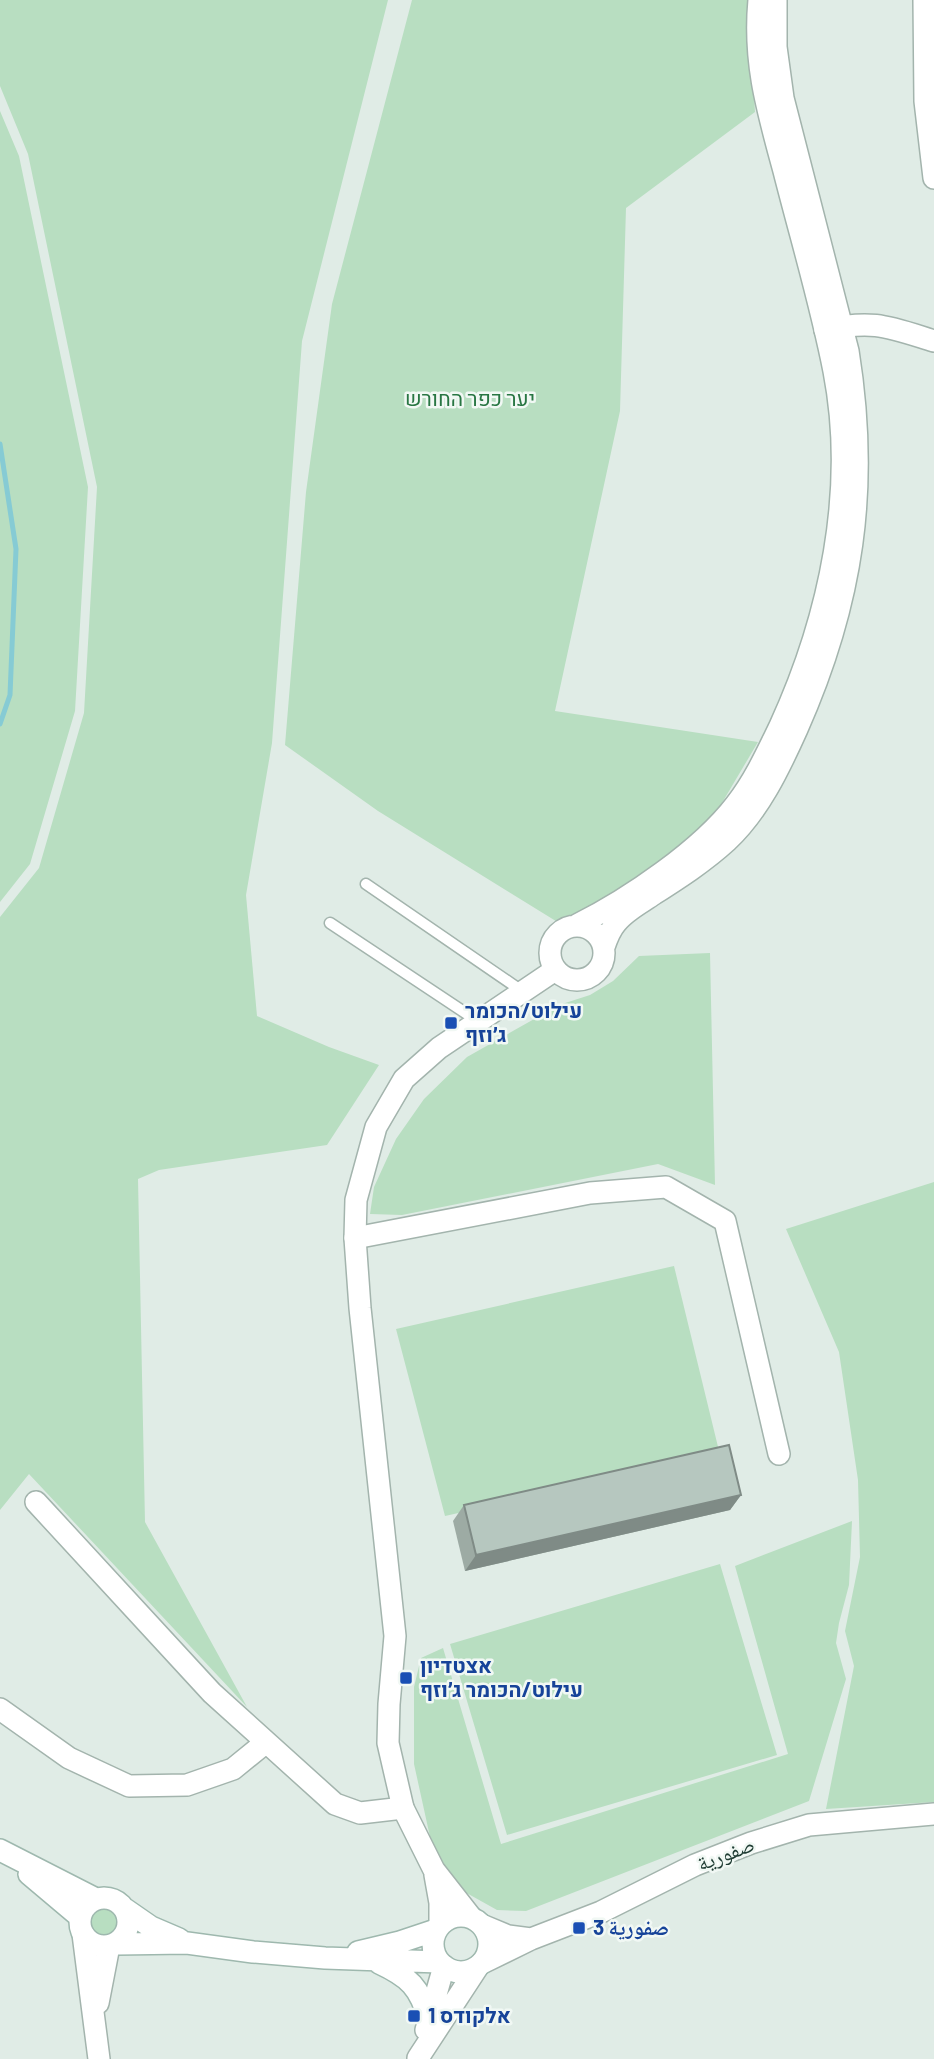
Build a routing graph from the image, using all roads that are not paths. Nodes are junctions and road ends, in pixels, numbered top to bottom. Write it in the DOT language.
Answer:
graph roads {
  1 [pos="760,0"];
  2 [pos="776,0"];
  3 [pos="924,0"];
  4 [pos="934,178"];
  5 [pos="834,328"];
  6 [pos="934,341"];
  7 [pos="366,884"];
  8 [pos="330,923"];
  9 [pos="577,925"];
  10 [pos="604,947"];
  11 [pos="555,970"];
  12 [pos="522,991"];
  13 [pos="479,1022"];
  14 [pos="355,1238"];
  15 [pos="779,1454"];
  16 [pos="36,1502"];
  17 [pos="0,1709"];
  18 [pos="265,1743"];
  19 [pos="403,1808"];
  20 [pos="934,1814"];
  21 [pos="0,1850"];
  22 [pos="434,1870"];
  23 [pos="96,1899"];
  24 [pos="125,1909"];
  25 [pos="477,1921"];
  26 [pos="82,1926"];
  27 [pos="438,1927"];
  28 [pos="531,1939"];
  29 [pos="187,1942"];
  30 [pos="113,1945"];
  31 [pos="325,1958"];
  32 [pos="374,1961"];
  33 [pos="441,1964"];
  34 [pos="480,1966"];
  35 [pos="94,2019"];
  36 [pos="429,2020"];
  37 [pos="99,2059"];
  38 [pos="418,2059"];
  1 -- 5 [label="street"];
  2 -- 5 [label="street"];
  3 -- 4 [label="street"];
  5 -- 6 [label="street"];
  5 -- 9 [label="street"];
  5 -- 10 [label="street"];
  7 -- 12 [label="lane"];
  8 -- 13 [label="lane"];
  9 -- 10 [label="street"];
  9 -- 11 [label="street"];
  10 -- 11 [label="street"];
  11 -- 12 [label="street"];
  12 -- 13 [label="street"];
  13 -- 14 [label="street"];
  14 -- 15 [label="street"];
  14 -- 19 [label="street"];
  16 -- 18 [label="street"];
  17 -- 18 [label="street"];
  18 -- 19 [label="street"];
  19 -- 22 [label="street"];
  20 -- 28 [label="street, صفورية"];
  21 -- 23 [label="street"];
  21 -- 26 [label="street"];
  22 -- 25 [label="street"];
  22 -- 27 [label="street"];
  23 -- 24 [label="street"];
  23 -- 26 [label="street"];
  24 -- 29 [label="street"];
  24 -- 30 [label="street"];
  25 -- 27 [label="street"];
  25 -- 28 [label="street"];
  25 -- 34 [label="street"];
  26 -- 30 [label="street"];
  26 -- 35 [label="street"];
  27 -- 31 [label="street"];
  27 -- 33 [label="street"];
  28 -- 34 [label="street, صفورية"];
  29 -- 30 [label="street"];
  29 -- 31 [label="street"];
  30 -- 35 [label="street"];
  31 -- 32 [label="street"];
  32 -- 33 [label="street"];
  32 -- 36 [label="street"];
  33 -- 34 [label="street"];
  33 -- 36 [label="street"];
  34 -- 38 [label="street"];
  35 -- 37 [label="street"];
  36 -- 38 [label="street"];
}
